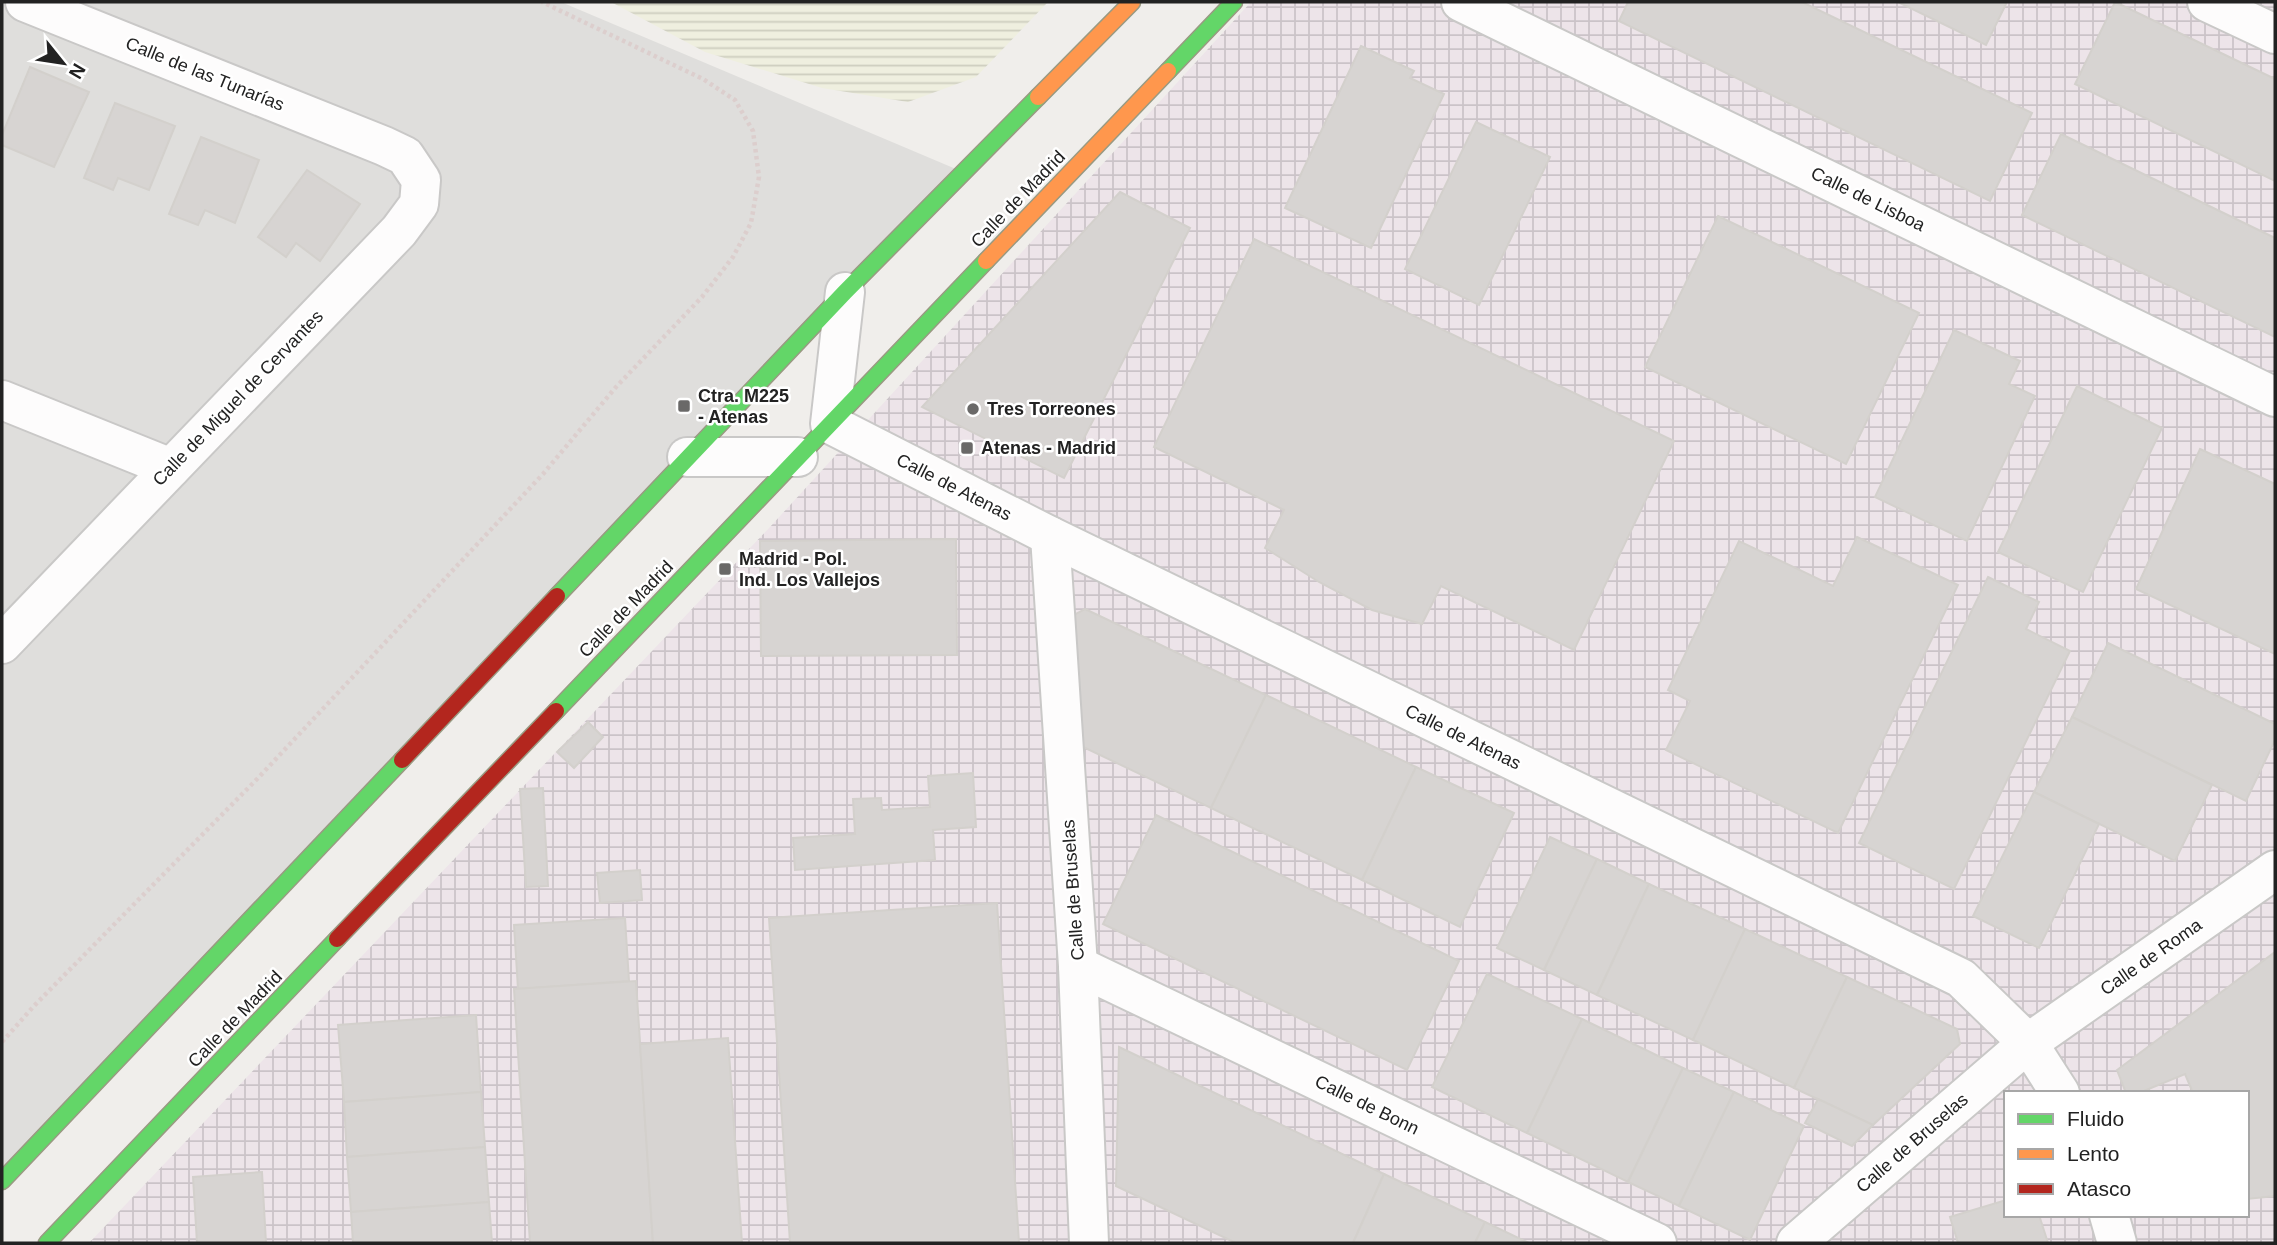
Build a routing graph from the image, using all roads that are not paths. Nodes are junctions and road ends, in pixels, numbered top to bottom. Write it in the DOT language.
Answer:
graph roads {
  1 [pos="25,2"];
  2 [pos="1132,2"];
  3 [pos="1234,2"];
  4 [pos="1461,2"];
  5 [pos="2207,2"];
  6 [pos="2275,34"];
  7 [pos="384,146"];
  8 [pos="845,292"];
  9 [pos="2275,397"];
  10 [pos="2,400"];
  11 [pos="830,424"];
  12 [pos="687,457"];
  13 [pos="798,457"];
  14 [pos="171,468"];
  15 [pos="1050,536"];
  16 [pos="2,644"];
  17 [pos="2275,870"];
  18 [pos="1078,966"];
  19 [pos="2028,1043"];
  20 [pos="2059,1091"];
  21 [pos="2,1181"];
  22 [pos="2110,1217"];
  23 [pos="47,1243"];
  24 [pos="1089,1243"];
  25 [pos="1657,1243"];
  26 [pos="1796,1243"];
  27 [pos="2117,1243"];
  1 -- 7 [label="street, Calle de las Tunarías"];
  2 -- 8 [label="street"];
  3 -- 11 [label="street, Calle de Madrid"];
  4 -- 9 [label="street, Calle de Lisboa"];
  5 -- 6 [label="street"];
  7 -- 14 [label="street, Calle de Miguel de Cervantes"];
  8 -- 11 [label="street"];
  8 -- 12 [label="street"];
  10 -- 14 [label="street"];
  11 -- 13 [label="street, Calle de Madrid"];
  11 -- 15 [label="street, Calle de Atenas"];
  12 -- 13 [label="street"];
  12 -- 21 [label="street"];
  13 -- 23 [label="street, Calle de Madrid"];
  14 -- 16 [label="street, Calle de Miguel de Cervantes"];
  15 -- 18 [label="street, Calle de Bruselas"];
  15 -- 19 [label="street, Calle de Atenas"];
  17 -- 19 [label="street, Calle de Roma"];
  18 -- 24 [label="street, Calle de Bruselas"];
  18 -- 25 [label="street, Calle de Bonn"];
  19 -- 20 [label="street, Calle de Atenas"];
  19 -- 26 [label="street, Calle de Bruselas"];
  22 -- 27 [label="street"];
}
